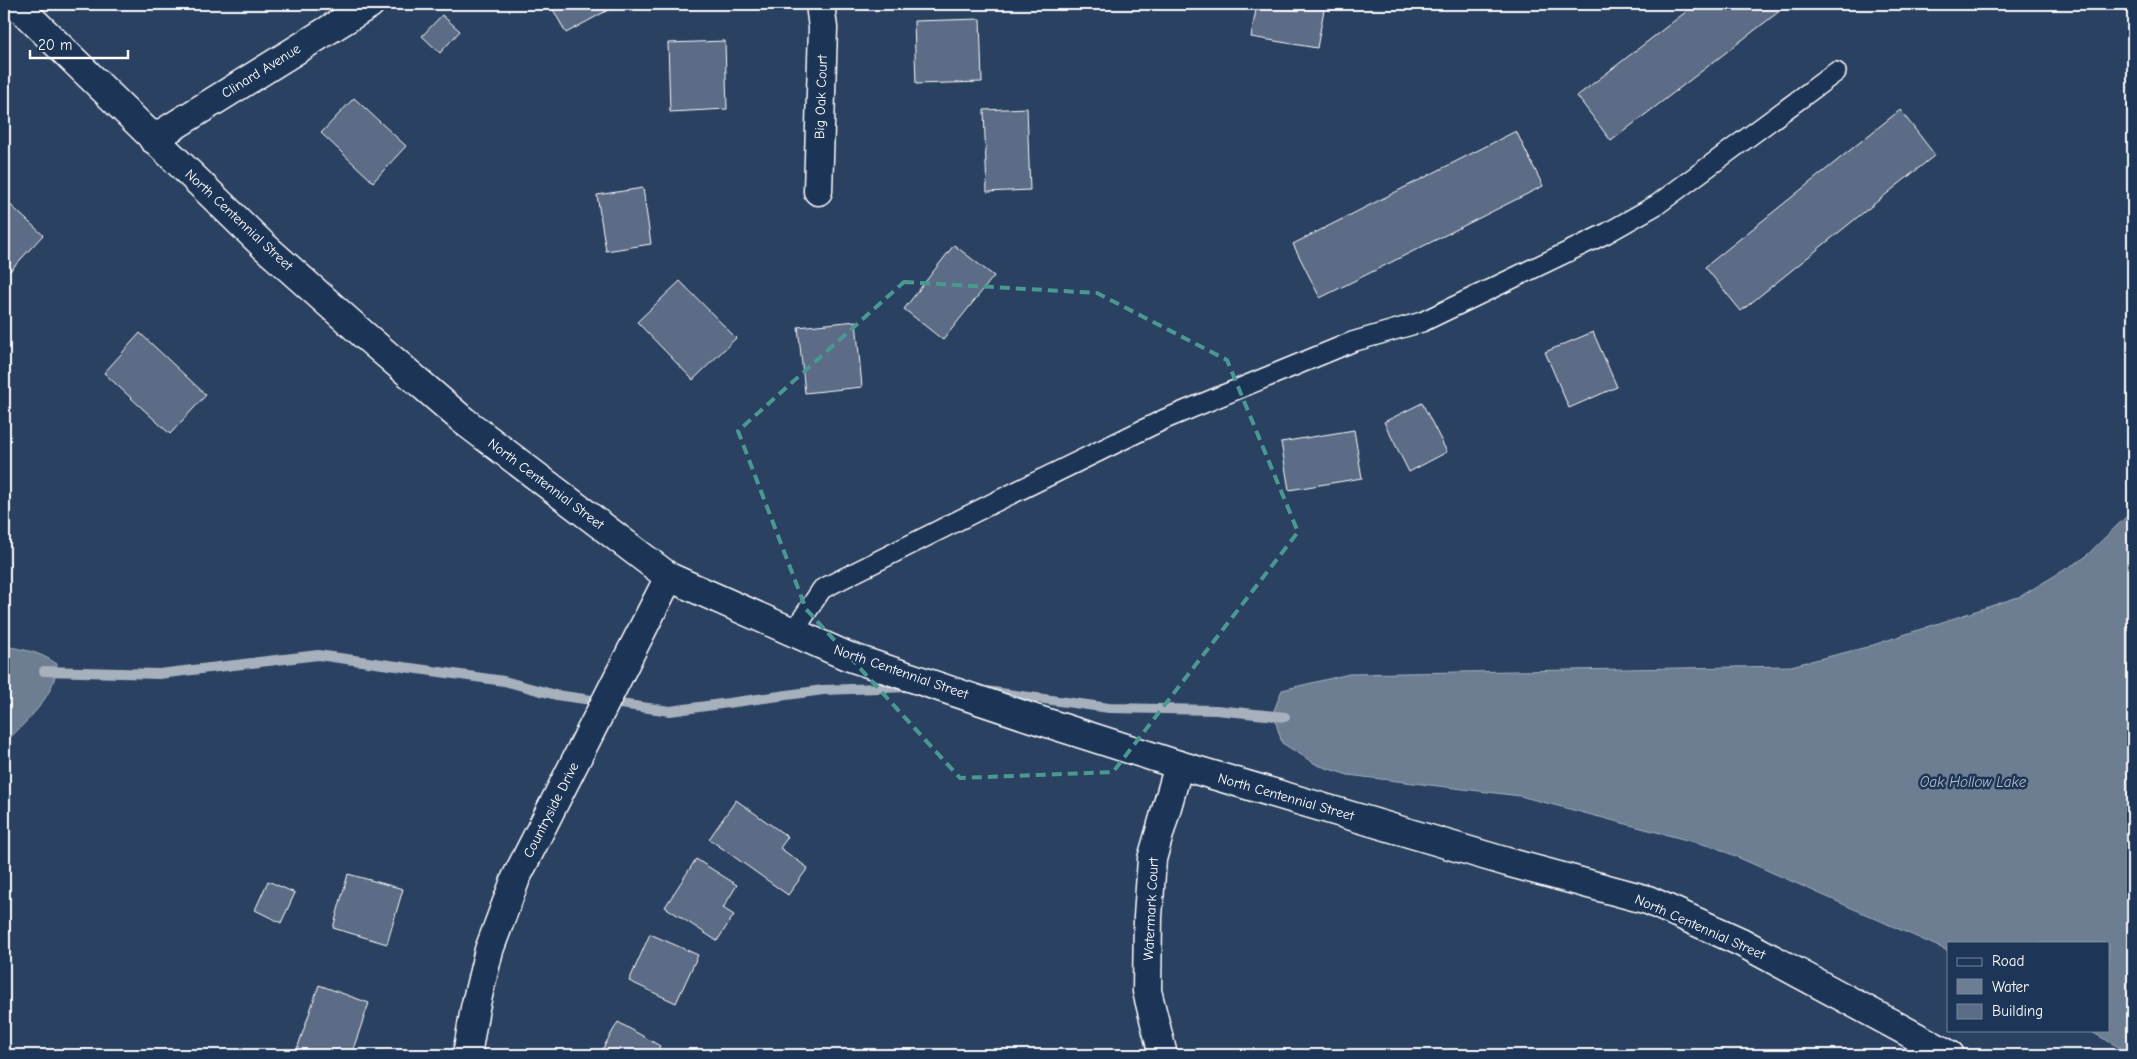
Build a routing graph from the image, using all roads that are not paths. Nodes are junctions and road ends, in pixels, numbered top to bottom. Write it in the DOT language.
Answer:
graph roads {
  1 [pos="16,4"];
  2 [pos="370,4"];
  3 [pos="820,4"];
  4 [pos="1836,72"];
  5 [pos="153,139"];
  6 [pos="818,191"];
  7 [pos="669,577"];
  8 [pos="794,632"];
  9 [pos="1179,765"];
  10 [pos="467,1055"];
  11 [pos="1163,1055"];
  12 [pos="1950,1055"];
  1 -- 5 [label="street, North Centennial Street"];
  2 -- 5 [label="street, Clinard Avenue"];
  3 -- 6 [label="street, Big Oak Court"];
  4 -- 8 [label="lane"];
  5 -- 7 [label="street, North Centennial Street"];
  7 -- 8 [label="street, North Centennial Street"];
  7 -- 10 [label="street, Countryside Drive"];
  8 -- 9 [label="street, North Centennial Street"];
  9 -- 11 [label="street, Watermark Court"];
  9 -- 12 [label="street, North Centennial Street"];
}
